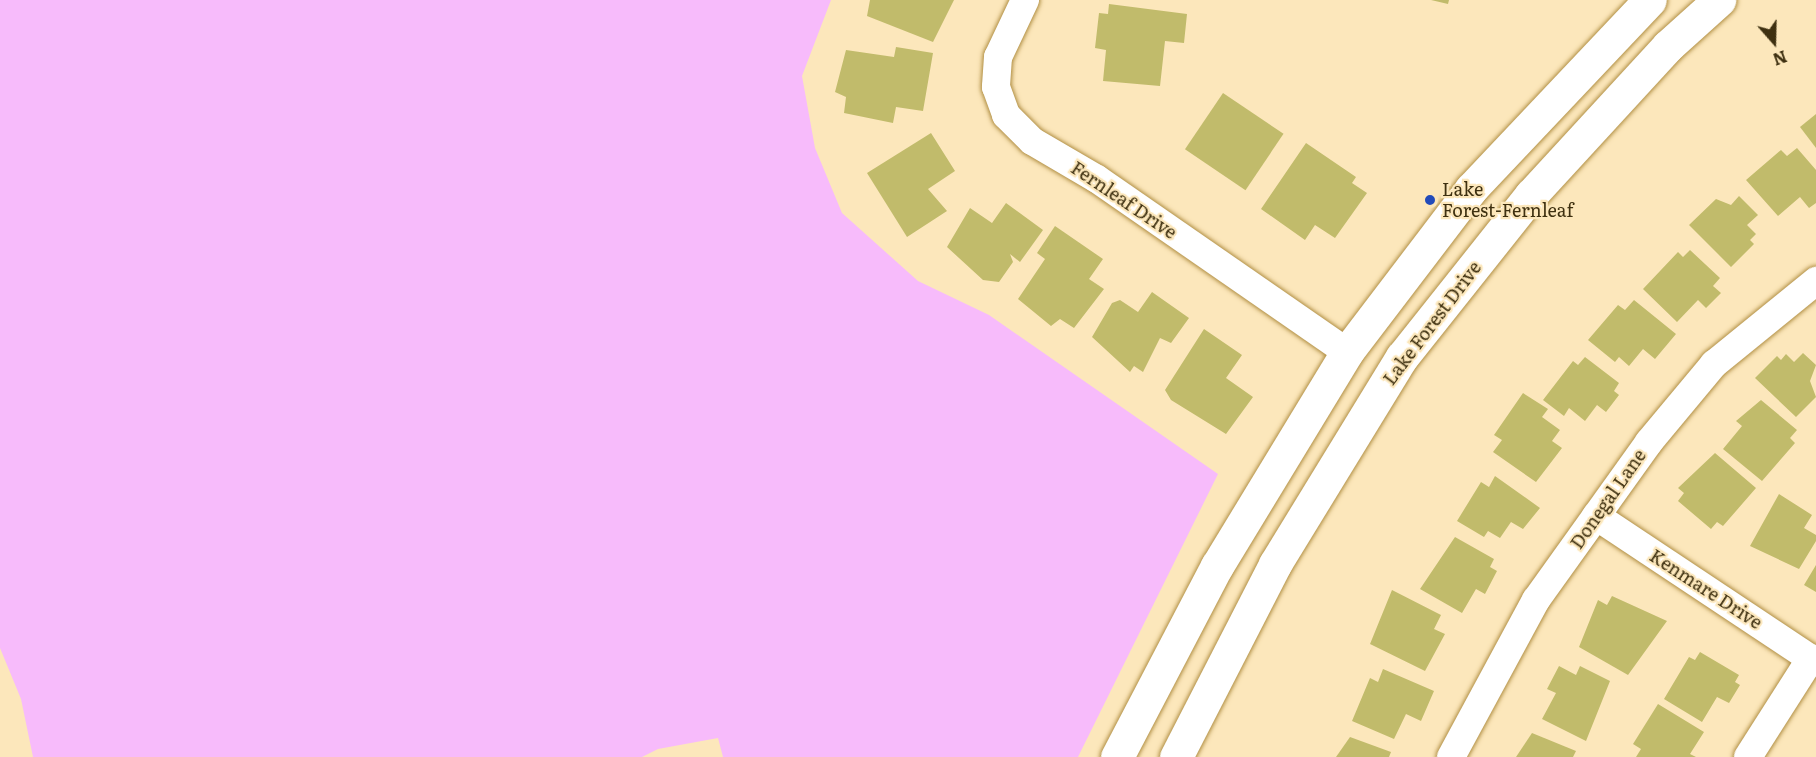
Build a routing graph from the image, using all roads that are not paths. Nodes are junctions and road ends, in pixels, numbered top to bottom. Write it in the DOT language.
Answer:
graph roads {
  1 [pos="1024,0"];
  2 [pos="1650,0"];
  3 [pos="1719,0"];
  4 [pos="1816,280"];
  5 [pos="1347,352"];
  6 [pos="1596,516"];
  7 [pos="1814,660"];
  8 [pos="1117,757"];
  9 [pos="1176,757"];
  10 [pos="1451,757"];
  11 [pos="1748,757"];
  1 -- 5 [label="street, Fernleaf Drive"];
  2 -- 5 [label="main road"];
  3 -- 9 [label="main road, Lake Forest Drive"];
  4 -- 6 [label="street, Donegal Lane"];
  5 -- 8 [label="main road"];
  6 -- 7 [label="street, Kenmare Drive"];
  6 -- 10 [label="street, Donegal Lane"];
  7 -- 11 [label="street"];
}
